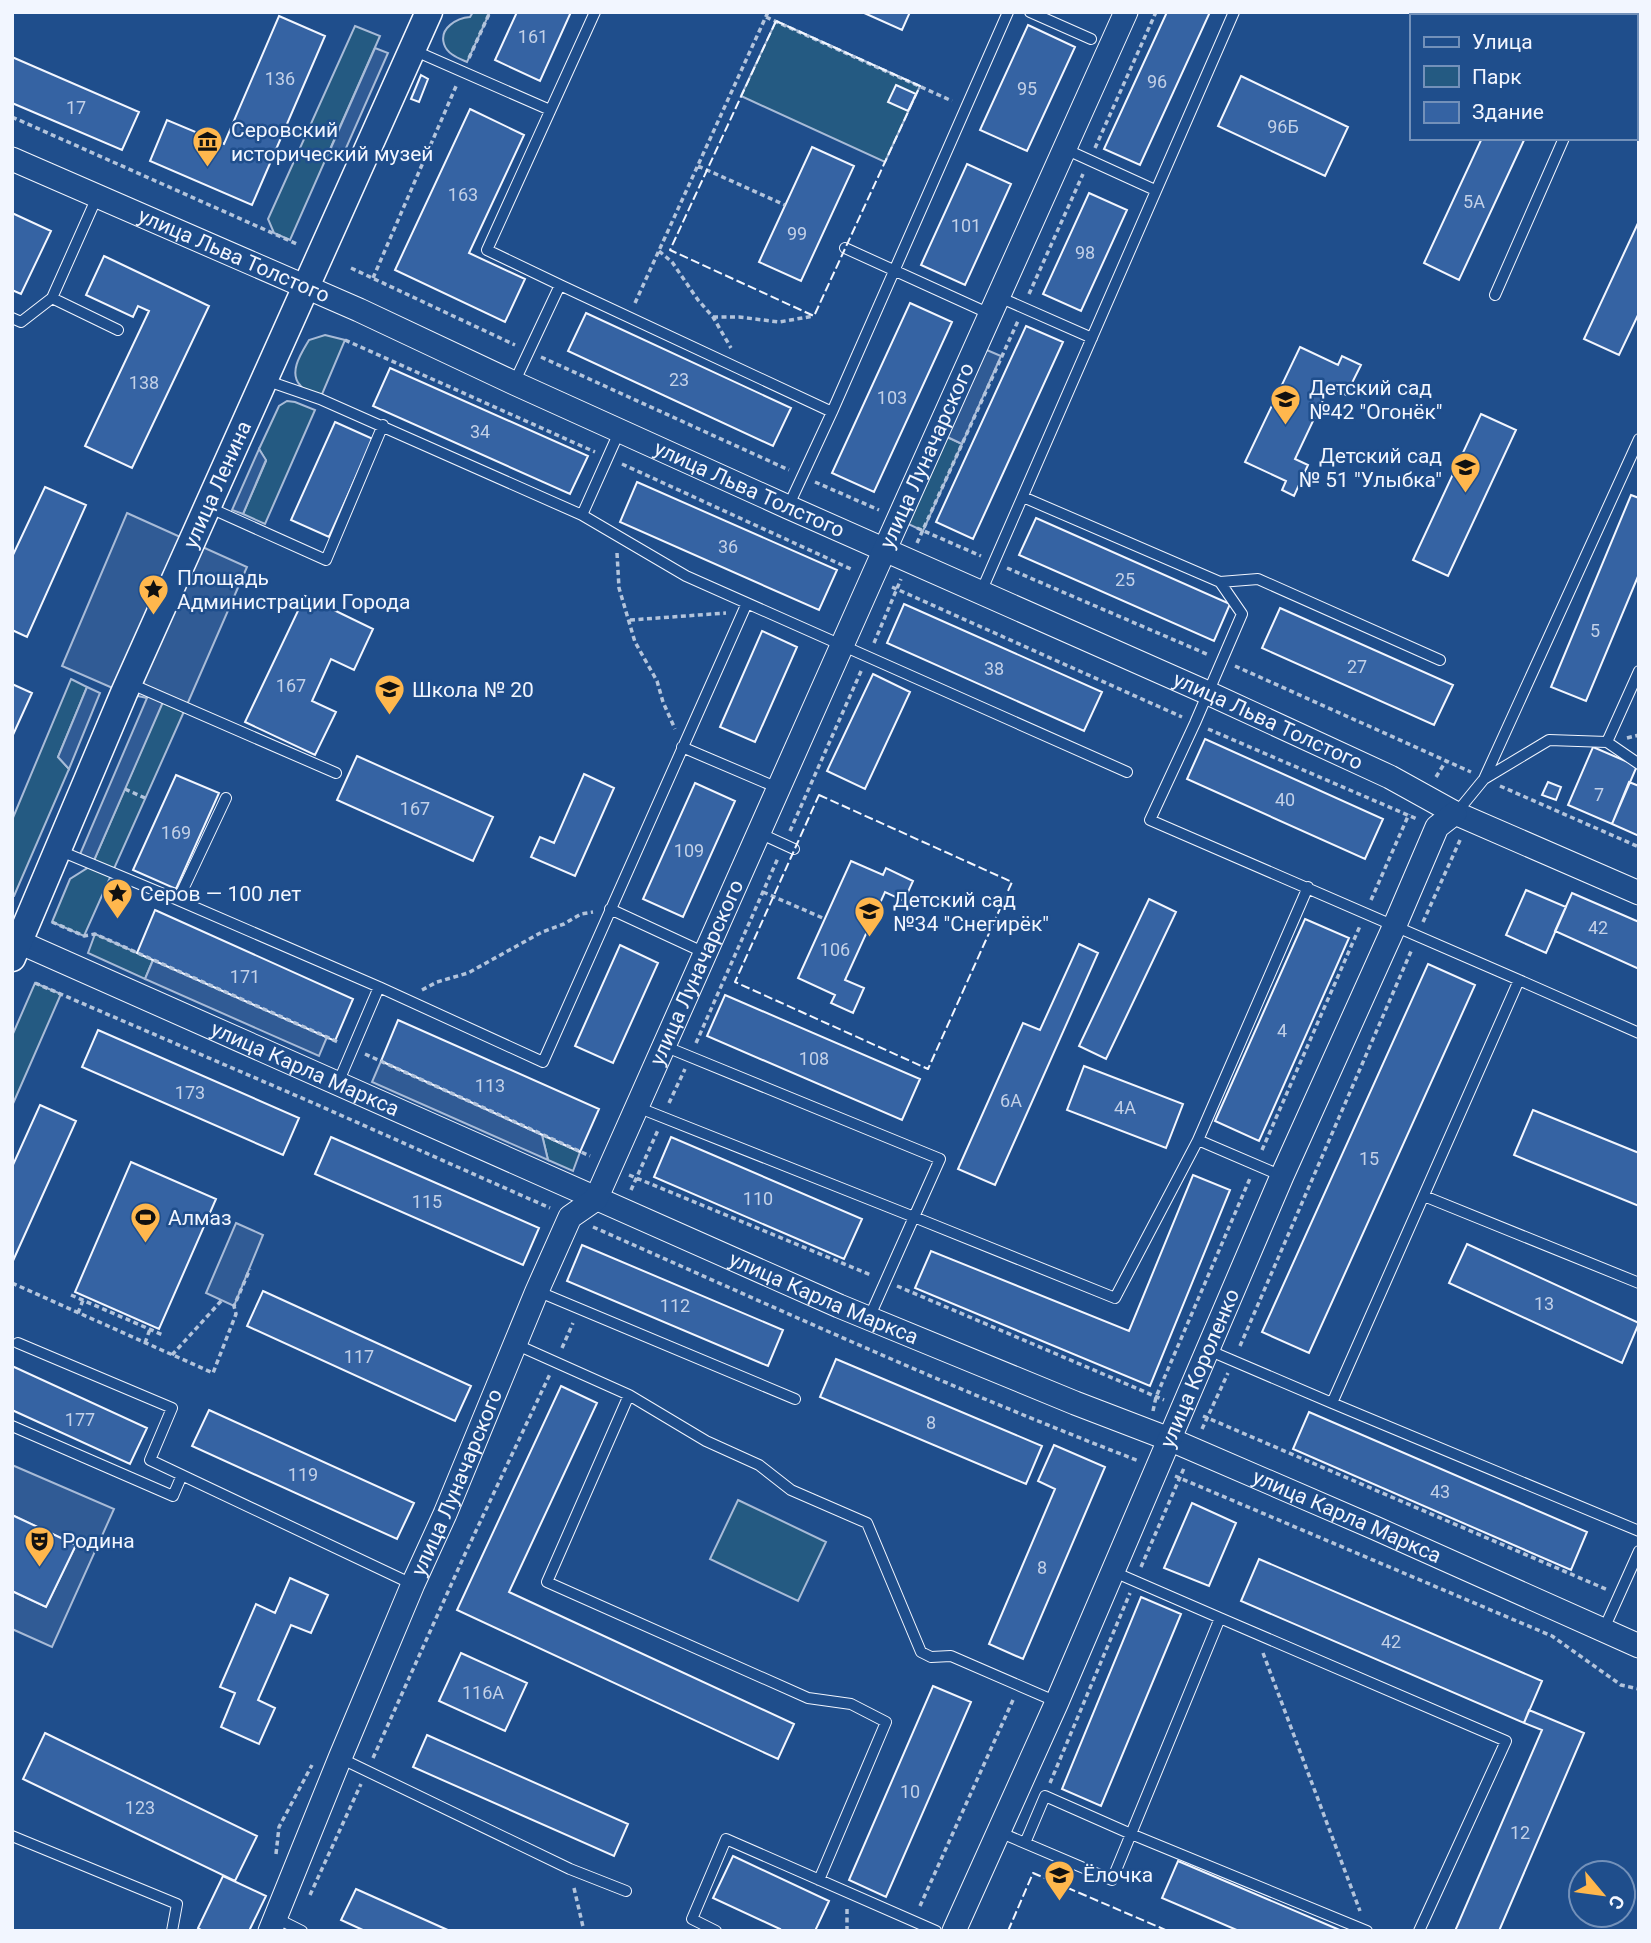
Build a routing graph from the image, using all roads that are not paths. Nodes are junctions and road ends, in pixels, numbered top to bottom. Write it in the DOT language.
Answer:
graph roads {
  1 [pos="429,12"];
  2 [pos="595,12"];
  3 [pos="1008,12"];
  4 [pos="1030,12"];
  5 [pos="1126,12"];
  6 [pos="1234,12"];
  7 [pos="1091,39"];
  8 [pos="412,50"];
  9 [pos="550,110"];
  10 [pos="1563,140"];
  11 [pos="1065,149"];
  12 [pos="12,159"];
  13 [pos="1155,190"];
  14 [pos="97,196"];
  15 [pos="845,248"];
  16 [pos="895,270"];
  17 [pos="560,285"];
  18 [pos="306,287"];
  19 [pos="1495,295"];
  20 [pos="52,298"];
  21 [pos="994,306"];
  22 [pos="12,318"];
  23 [pos="118,330"];
  24 [pos="1092,338"];
  25 [pos="264,380"];
  26 [pos="514,383"];
  27 [pos="832,412"];
  28 [pos="383,425"];
  29 [pos="620,430"];
  30 [pos="1639,439"];
  31 [pos="1023,497"];
  32 [pos="208,507"];
  33 [pos="788,507"];
  34 [pos="582,515"];
  35 [pos="884,550"];
  36 [pos="1220,582"];
  37 [pos="981,593"];
  38 [pos="747,603"];
  39 [pos="842,645"];
  40 [pos="1440,660"];
  41 [pos="1639,671"];
  42 [pos="129,683"];
  43 [pos="1208,693"];
  44 [pos="1607,742"];
  45 [pos="682,747"];
  46 [pos="1639,764"];
  47 [pos="1127,772"];
  48 [pos="336,773"];
  49 [pos="1484,779"];
  50 [pos="778,788"];
  51 [pos="226,798"];
  52 [pos="1455,813"];
  53 [pos="758,833"];
  54 [pos="789,846"];
  55 [pos="58,850"];
  56 [pos="1308,887"];
  57 [pos="1639,893"];
  58 [pos="177,900"];
  59 [pos="610,909"];
  60 [pos="1395,925"];
  61 [pos="15,947"];
  62 [pos="705,953"];
  63 [pos="1519,980"];
  64 [pos="379,987"];
  65 [pos="1639,1033"];
  66 [pos="664,1046"];
  67 [pos="338,1084"];
  68 [pos="637,1107"];
  69 [pos="1198,1140"];
  70 [pos="1282,1176"];
  71 [pos="1424,1196"];
  72 [pos="596,1199"];
  73 [pos="914,1217"];
  74 [pos="1639,1283"];
  75 [pos="537,1291"];
  76 [pos="869,1318"];
  77 [pos="18,1343"];
  78 [pos="514,1344"];
  79 [pos="1208,1350"];
  80 [pos="629,1395"];
  81 [pos="794,1399"];
  82 [pos="1332,1402"];
  83 [pos="12,1426"];
  84 [pos="1160,1435"];
  85 [pos="182,1475"];
  86 [pos="1639,1531"];
  87 [pos="1639,1551"];
  88 [pos="1113,1572"];
  89 [pos="413,1584"];
  90 [pos="1220,1618"];
  91 [pos="1603,1631"];
  92 [pos="1639,1646"];
  93 [pos="1057,1702"];
  94 [pos="340,1758"];
  95 [pos="999,1832"];
  96 [pos="1131,1834"];
  97 [pos="12,1836"];
  98 [pos="1025,1843"];
  99 [pos="819,1880"];
  100 [pos="626,1891"];
  101 [pos="286,1927"];
  102 [pos="172,1931"];
  103 [pos="716,1931"];
  104 [pos="936,1931"];
  105 [pos="954,1931"];
  106 [pos="1367,1931"];
  107 [pos="1419,1931"];
  1 -- 8 [label="main road, улица Ленина"];
  2 -- 9 [label="lane"];
  3 -- 16 [label="lane"];
  4 -- 7 [label="lane"];
  5 -- 11 [label="street, улица Луначарского"];
  6 -- 13 [label="lane"];
  8 -- 9 [label="lane"];
  8 -- 18 [label="main road, улица Ленина"];
  9 -- 17 [label="lane"];
  10 -- 19 [label="lane"];
  11 -- 13 [label="lane"];
  11 -- 21 [label="street, улица Луначарского"];
  12 -- 14 [label="street, улица Льва Толстого"];
  13 -- 24 [label="lane"];
  14 -- 18 [label="street, улица Льва Толстого"];
  14 -- 20 [label="lane"];
  15 -- 16 [label="lane"];
  16 -- 21 [label="lane"];
  16 -- 27 [label="lane"];
  17 -- 26 [label="lane"];
  17 -- 27 [label="lane"];
  18 -- 25 [label="main road, улица Ленина"];
  18 -- 26 [label="street, улица Льва Толстого"];
  20 -- 22 [label="lane"];
  20 -- 23 [label="lane"];
  21 -- 24 [label="lane"];
  21 -- 35 [label="street, улица Луначарского"];
  24 -- 31 [label="lane"];
  25 -- 28 [label="lane"];
  25 -- 32 [label="main road, улица Ленина"];
  26 -- 29 [label="street, улица Льва Толстого"];
  27 -- 33 [label="lane"];
  28 -- 32 [label="lane"];
  28 -- 34 [label="lane"];
  29 -- 33 [label="street, улица Льва Толстого"];
  29 -- 34 [label="lane"];
  30 -- 49 [label="lane"];
  31 -- 36 [label="lane"];
  31 -- 37 [label="lane"];
  32 -- 42 [label="main road, улица Ленина"];
  33 -- 35 [label="street, улица Льва Толстого"];
  34 -- 38 [label="lane"];
  35 -- 37 [label="street, улица Льва Толстого"];
  35 -- 39 [label="street, улица Луначарского"];
  36 -- 40 [label="lane"];
  36 -- 43 [label="lane"];
  37 -- 43 [label="street, улица Льва Толстого"];
  38 -- 39 [label="lane"];
  38 -- 45 [label="lane"];
  39 -- 47 [label="lane"];
  39 -- 50 [label="street, улица Луначарского"];
  41 -- 44 [label="lane"];
  42 -- 48 [label="lane"];
  42 -- 55 [label="main road, улица Ленина"];
  43 -- 52 [label="street, улица Льва Толстого"];
  43 -- 56 [label="lane"];
  44 -- 46 [label="lane"];
  44 -- 49 [label="lane"];
  45 -- 50 [label="lane"];
  45 -- 59 [label="lane"];
  49 -- 52 [label="lane"];
  50 -- 53 [label="street, улица Луначарского"];
  51 -- 58 [label="lane"];
  52 -- 57 [label="street, улица Льва Толстого"];
  52 -- 60 [label="street, улица Короленко"];
  53 -- 54 [label="lane"];
  53 -- 62 [label="street, улица Луначарского"];
  55 -- 58 [label="lane"];
  55 -- 61 [label="main road, улица Ленина"];
  56 -- 60 [label="lane"];
  56 -- 69 [label="lane"];
  58 -- 64 [label="lane"];
  59 -- 62 [label="lane"];
  59 -- 64 [label="lane"];
  60 -- 63 [label="lane"];
  60 -- 70 [label="street, улица Короленко"];
  61 -- 67 [label="street, улица Карла Маркса"];
  62 -- 66 [label="street, улица Луначарского"];
  63 -- 65 [label="lane"];
  63 -- 71 [label="lane"];
  64 -- 67 [label="lane"];
  66 -- 68 [label="street, улица Луначарского"];
  66 -- 73 [label="lane"];
  67 -- 72 [label="street, улица Карла Маркса"];
  68 -- 72 [label="street, улица Луначарского"];
  68 -- 73 [label="lane"];
  69 -- 70 [label="lane"];
  69 -- 73 [label="lane"];
  70 -- 79 [label="street, улица Короленко"];
  71 -- 74 [label="lane"];
  71 -- 82 [label="lane"];
  72 -- 75 [label="street, улица Луначарского"];
  72 -- 76 [label="street, улица Карла Маркса"];
  73 -- 76 [label="lane"];
  75 -- 78 [label="street, улица Луначарского"];
  75 -- 81 [label="lane"];
  76 -- 84 [label="street, улица Карла Маркса"];
  77 -- 85 [label="lane"];
  78 -- 80 [label="lane"];
  78 -- 89 [label="street, улица Луначарского"];
  79 -- 82 [label="lane"];
  79 -- 84 [label="street, улица Короленко"];
  80 -- 93 [label="lane"];
  80 -- 99 [label="lane"];
  82 -- 86 [label="lane"];
  83 -- 85 [label="lane"];
  84 -- 88 [label="street, улица Короленко"];
  84 -- 91 [label="street, улица Карла Маркса"];
  85 -- 89 [label="lane"];
  87 -- 91 [label="lane"];
  88 -- 90 [label="lane"];
  88 -- 93 [label="street, улица Короленко"];
  89 -- 94 [label="street, улица Луначарского"];
  90 -- 96 [label="lane"];
  90 -- 107 [label="lane"];
  91 -- 92 [label="street, улица Карла Маркса"];
  93 -- 95 [label="street, улица Короленко"];
  94 -- 100 [label="lane"];
  94 -- 101 [label="street, улица Луначарского"];
  95 -- 98 [label="lane"];
  95 -- 105 [label="street, улица Короленко"];
  96 -- 98 [label="lane"];
  96 -- 98 [label="lane"];
  96 -- 106 [label="lane"];
  97 -- 102 [label="lane"];
  99 -- 103 [label="lane"];
  99 -- 104 [label="lane"];
}
